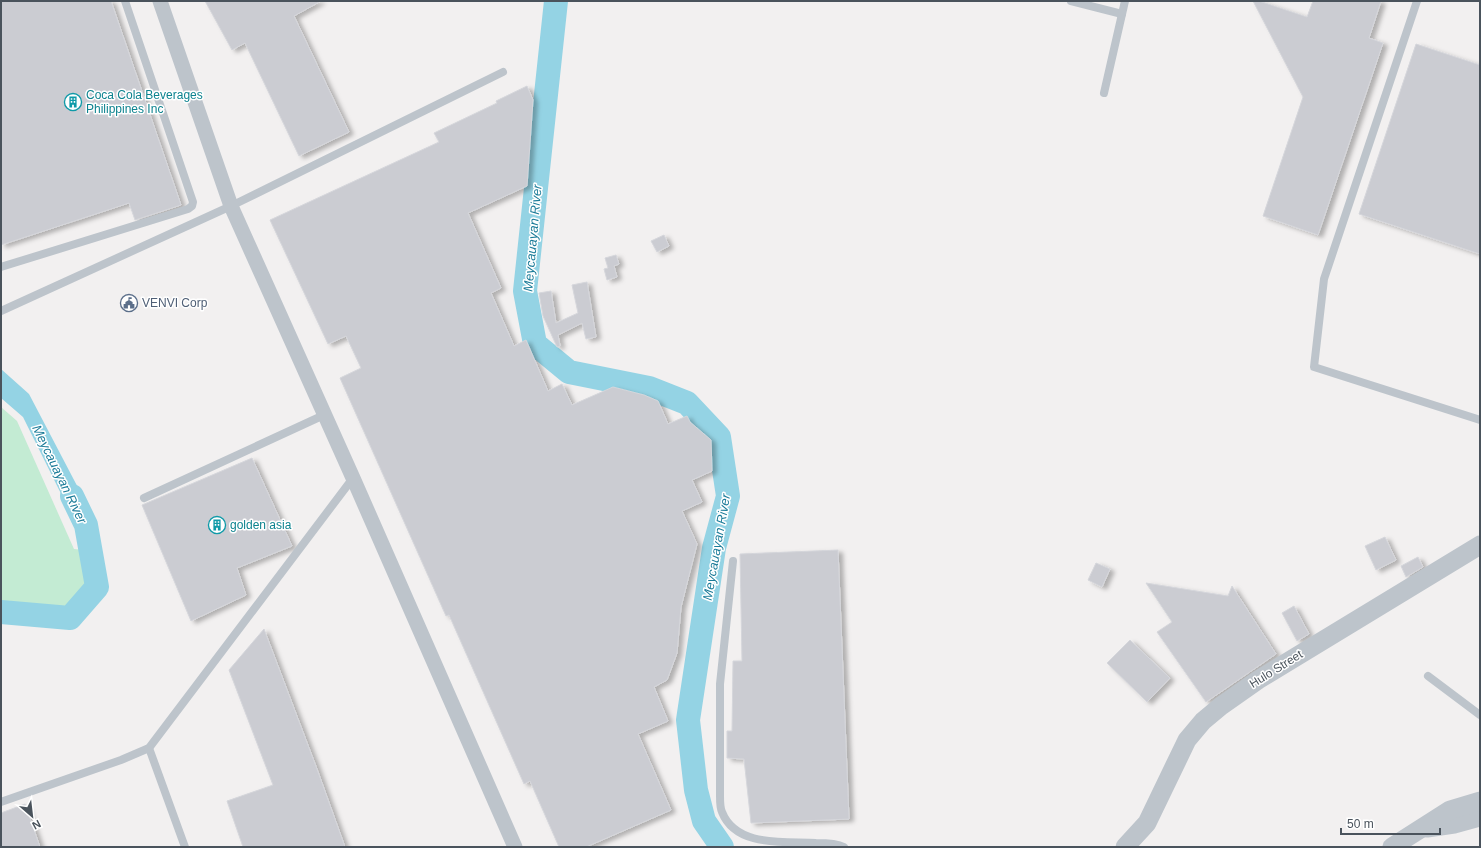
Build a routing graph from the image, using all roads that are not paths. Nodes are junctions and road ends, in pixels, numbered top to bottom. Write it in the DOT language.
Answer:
graph roads {
  1 [pos="125,1"];
  2 [pos="160,1"];
  3 [pos="1071,1"];
  4 [pos="1126,1"];
  5 [pos="1417,1"];
  6 [pos="1122,14"];
  7 [pos="503,72"];
  8 [pos="1104,93"];
  9 [pos="231,206"];
  10 [pos="1,267"];
  11 [pos="1,311"];
  12 [pos="324,415"];
  13 [pos="1480,420"];
  14 [pos="353,478"];
  15 [pos="144,498"];
  16 [pos="1480,545"];
  17 [pos="733,561"];
  18 [pos="1428,676"];
  19 [pos="1480,715"];
  20 [pos="150,748"];
  21 [pos="1480,801"];
  22 [pos="1,802"];
  23 [pos="1480,817"];
  24 [pos="1423,828"];
  25 [pos="185,847"];
  26 [pos="515,847"];
  27 [pos="844,847"];
  28 [pos="1125,847"];
  29 [pos="1392,847"];
  1 -- 10 [label="lane"];
  2 -- 9 [label="street"];
  3 -- 6 [label="lane"];
  4 -- 6 [label="lane"];
  5 -- 13 [label="lane"];
  6 -- 8 [label="lane"];
  7 -- 9 [label="lane"];
  9 -- 11 [label="lane"];
  9 -- 12 [label="street"];
  12 -- 14 [label="street"];
  12 -- 15 [label="lane"];
  14 -- 20 [label="lane"];
  14 -- 26 [label="street"];
  16 -- 28 [label="street, Hulo Street"];
  17 -- 27 [label="lane"];
  18 -- 19 [label="lane"];
  20 -- 22 [label="lane"];
  20 -- 25 [label="lane"];
  21 -- 24 [label="street"];
  23 -- 24 [label="street"];
  24 -- 29 [label="street"];
}
